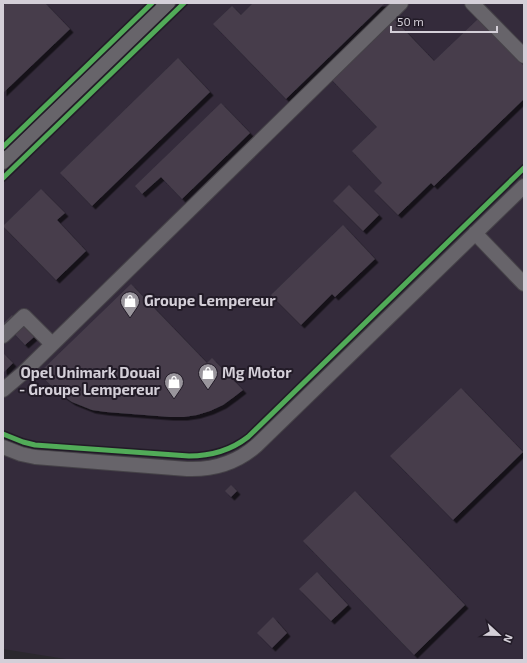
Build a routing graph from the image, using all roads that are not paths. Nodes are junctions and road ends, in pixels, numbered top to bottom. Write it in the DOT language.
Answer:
graph roads {
  1 [pos="168,3"];
  2 [pos="401,3"];
  3 [pos="472,3"];
  4 [pos="524,56"];
  5 [pos="3,162"];
  6 [pos="524,186"];
  7 [pos="475,233"];
  8 [pos="524,284"];
  9 [pos="3,336"];
  10 [pos="52,344"];
  11 [pos="3,390"];
  12 [pos="3,447"];
  1 -- 5 [label="street"];
  2 -- 10 [label="street"];
  3 -- 4 [label="street"];
  6 -- 7 [label="street"];
  7 -- 8 [label="street"];
  7 -- 12 [label="street"];
  9 -- 10 [label="street"];
  10 -- 11 [label="street"];
}
